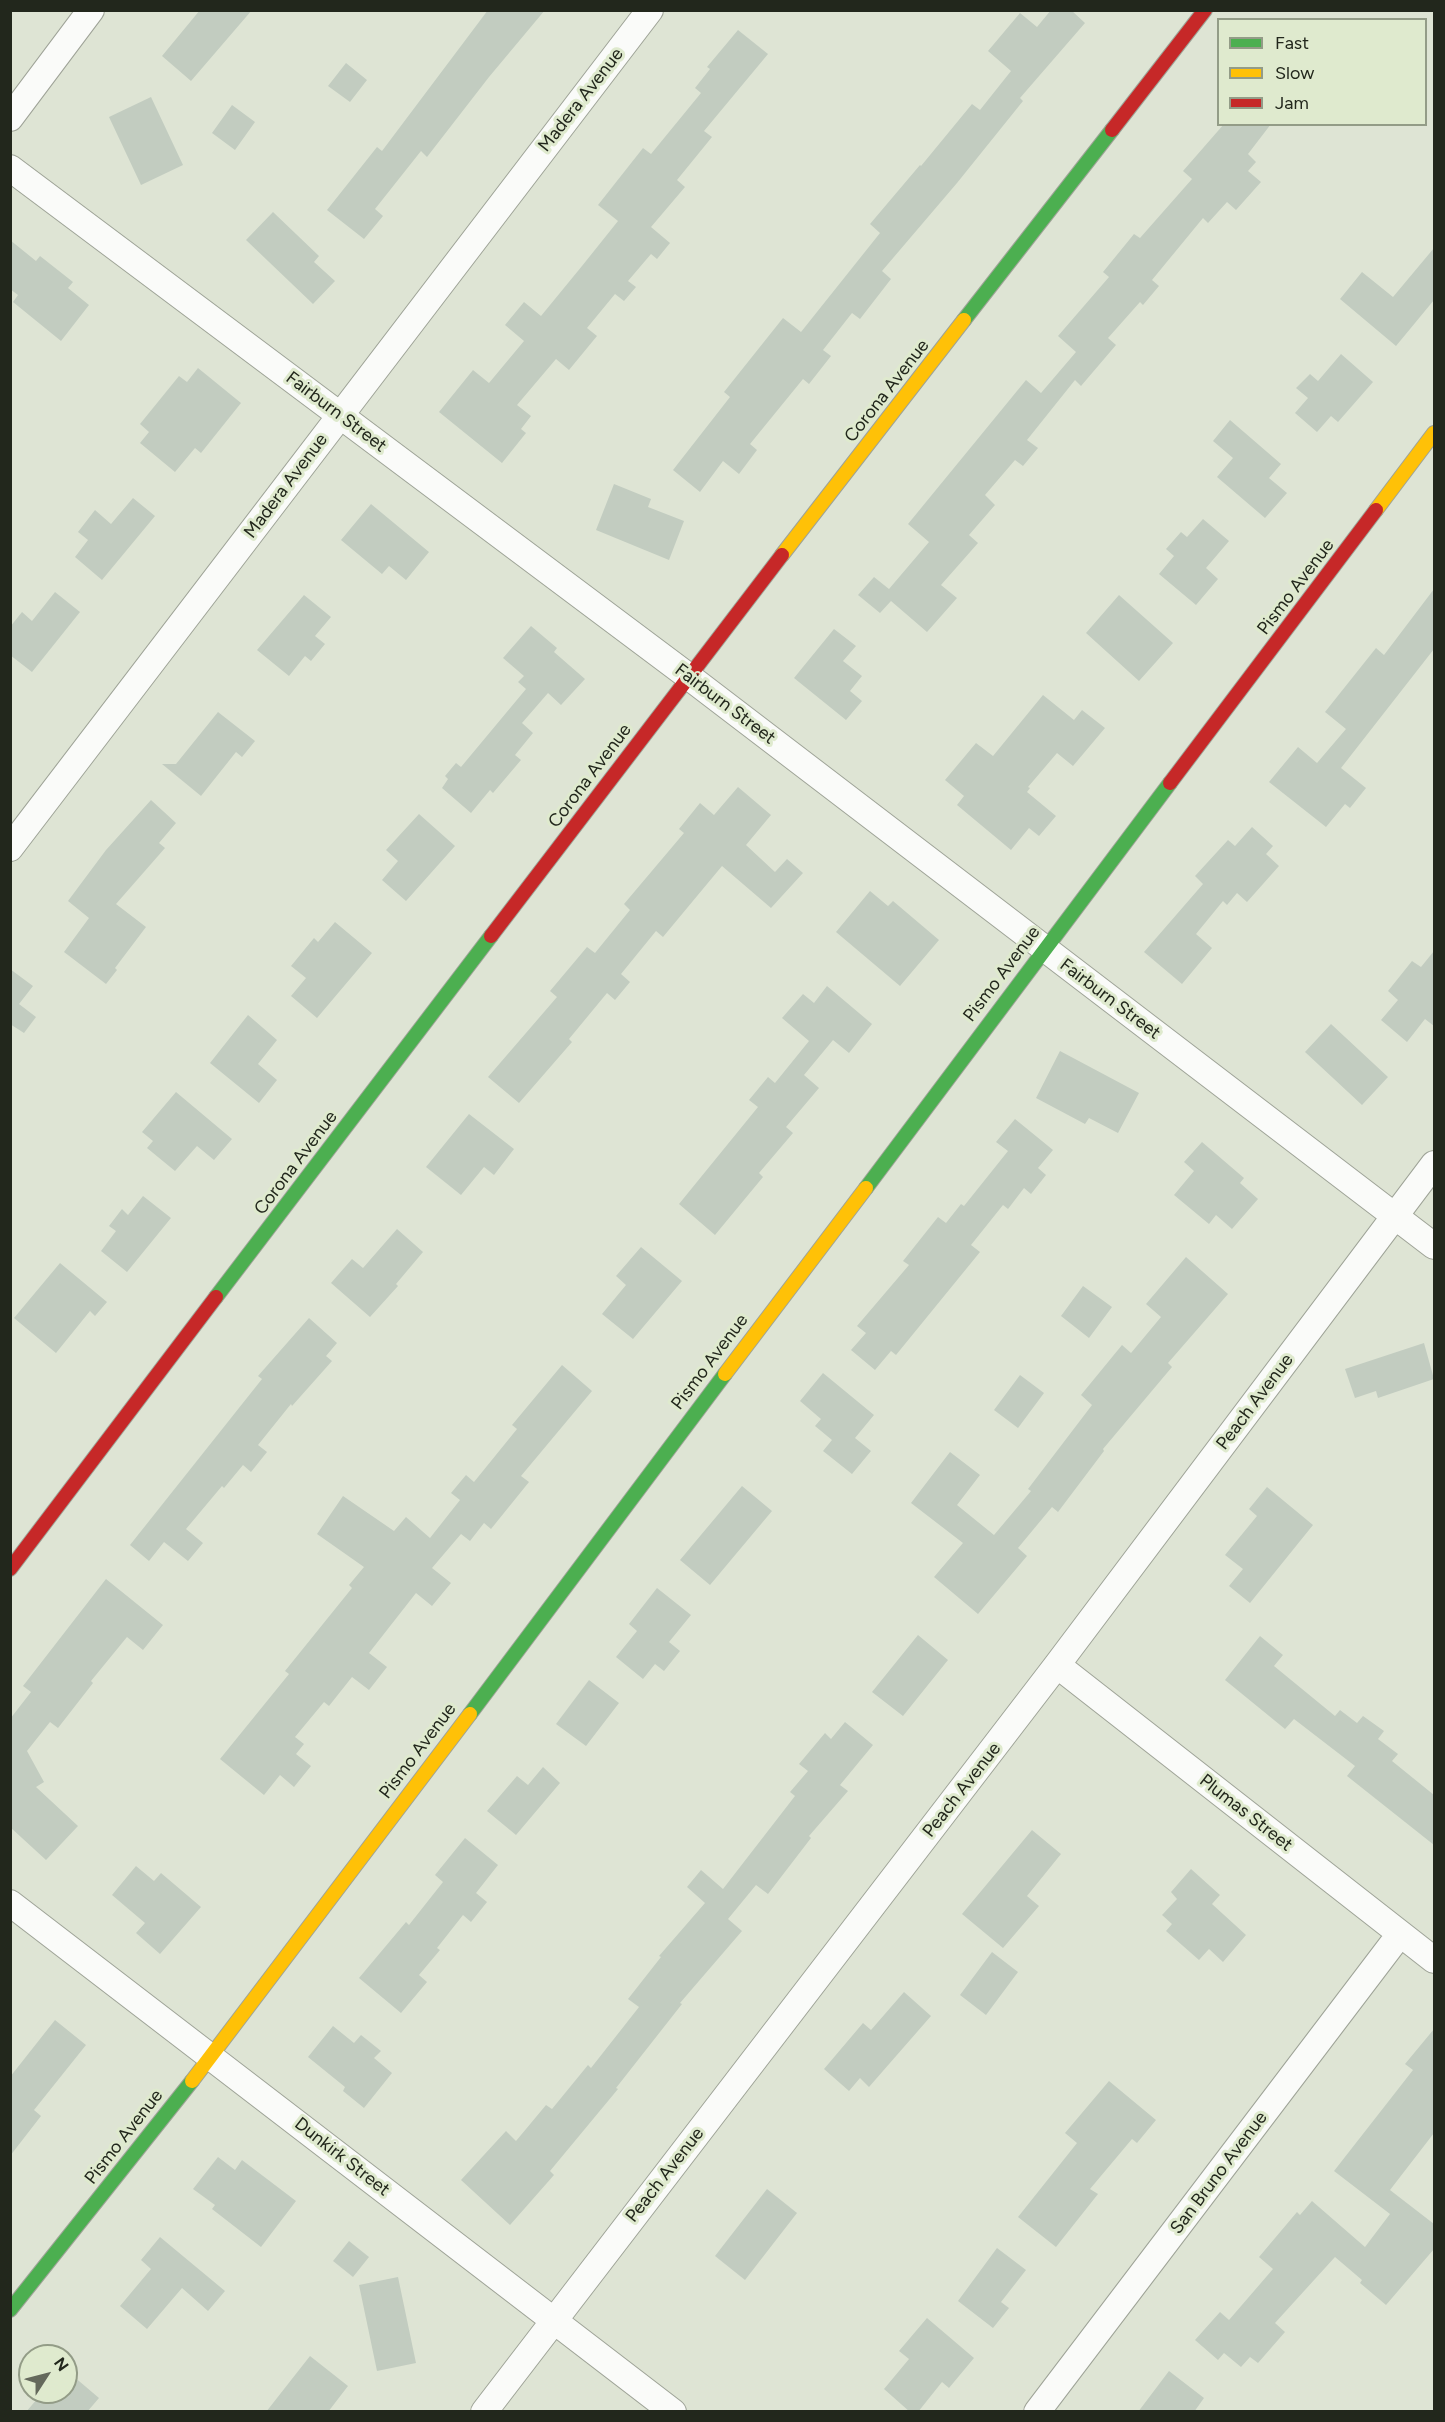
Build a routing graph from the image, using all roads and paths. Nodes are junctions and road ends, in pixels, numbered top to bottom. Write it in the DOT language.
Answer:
graph roads {
  1 [pos="91,10"];
  2 [pos="650,10"];
  3 [pos="1205,10"];
  4 [pos="10,118"];
  5 [pos="10,168"];
  6 [pos="339,415"];
  7 [pos="1434,433"];
  8 [pos="688,676"];
  9 [pos="10,848"];
  10 [pos="1044,949"];
  11 [pos="1434,1164"];
  12 [pos="1395,1215"];
  13 [pos="1434,1246"];
  14 [pos="10,1569"];
  15 [pos="1057,1665"];
  16 [pos="10,1903"];
  17 [pos="1400,1934"];
  18 [pos="1434,1960"];
  19 [pos="211,2056"];
  20 [pos="10,2310"];
  21 [pos="554,2320"];
  22 [pos="484,2412"];
  23 [pos="673,2412"];
  24 [pos="1037,2412"];
  1 -- 4 [label="street"];
  2 -- 6 [label="street, Madera Avenue"];
  3 -- 8 [label="street, Corona Avenue"];
  5 -- 6 [label="street, Fairburn Street"];
  6 -- 8 [label="street, Fairburn Street"];
  6 -- 9 [label="street, Madera Avenue"];
  7 -- 10 [label="street, Pismo Avenue"];
  8 -- 10 [label="street, Fairburn Street"];
  8 -- 14 [label="street, Corona Avenue"];
  10 -- 12 [label="street, Fairburn Street"];
  10 -- 19 [label="street, Pismo Avenue"];
  11 -- 12 [label="street, Peach Avenue"];
  12 -- 13 [label="street, Fairburn Street"];
  12 -- 15 [label="street, Peach Avenue"];
  15 -- 17 [label="street, Plumas Street"];
  15 -- 21 [label="street, Peach Avenue"];
  16 -- 19 [label="street, Dunkirk Street"];
  17 -- 18 [label="street, Plumas Street"];
  17 -- 24 [label="street, San Bruno Avenue"];
  19 -- 20 [label="street, Pismo Avenue"];
  19 -- 21 [label="street, Dunkirk Street"];
  21 -- 22 [label="street, Peach Avenue"];
  21 -- 23 [label="street, Dunkirk Street"];
}
